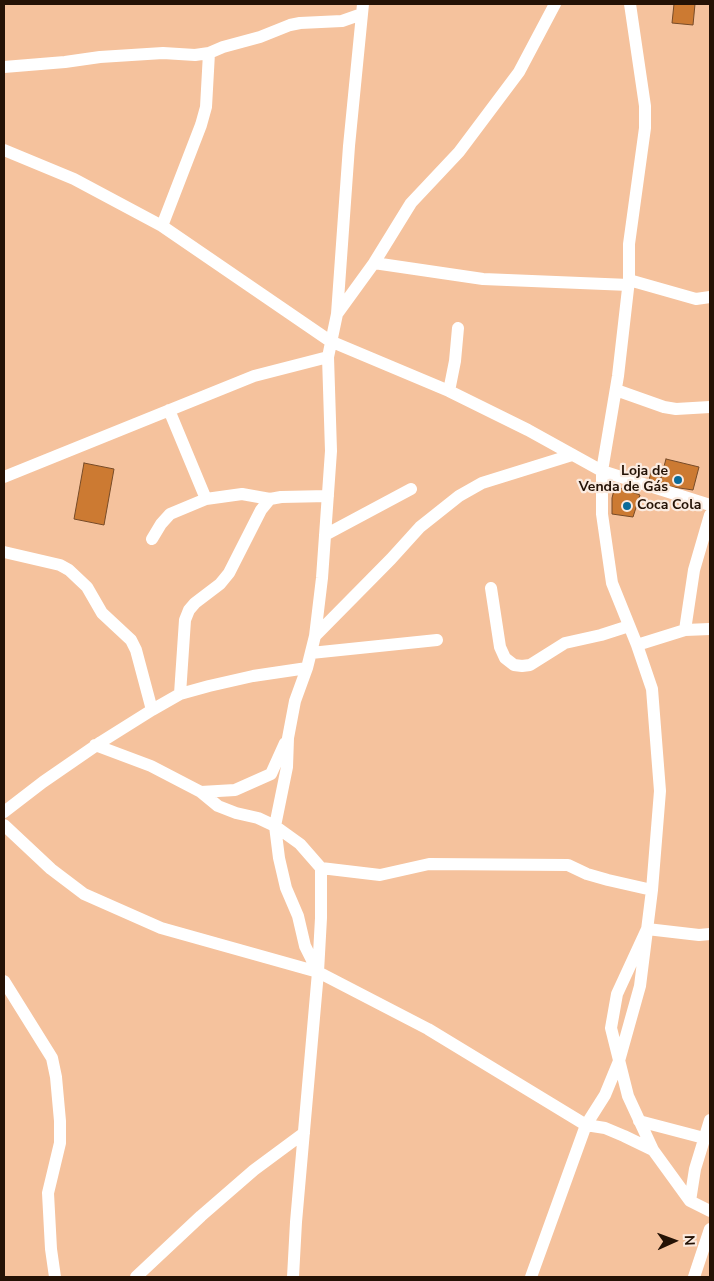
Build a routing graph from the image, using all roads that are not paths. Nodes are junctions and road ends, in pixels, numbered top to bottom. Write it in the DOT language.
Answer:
graph roads {
  1 [pos="555,4"];
  2 [pos="630,4"];
  3 [pos="362,9"];
  4 [pos="209,53"];
  5 [pos="4,67"];
  6 [pos="4,150"];
  7 [pos="162,226"];
  8 [pos="374,263"];
  9 [pos="629,283"];
  10 [pos="710,297"];
  11 [pos="337,314"];
  12 [pos="458,328"];
  13 [pos="330,341"];
  14 [pos="328,358"];
  15 [pos="616,390"];
  16 [pos="449,391"];
  17 [pos="710,407"];
  18 [pos="169,410"];
  19 [pos="572,454"];
  20 [pos="602,471"];
  21 [pos="4,478"];
  22 [pos="411,489"];
  23 [pos="328,496"];
  24 [pos="206,499"];
  25 [pos="270,499"];
  26 [pos="710,505"];
  27 [pos="710,515"];
  28 [pos="325,536"];
  29 [pos="152,539"];
  30 [pos="4,552"];
  31 [pos="492,588"];
  32 [pos="629,626"];
  33 [pos="710,629"];
  34 [pos="685,630"];
  35 [pos="314,636"];
  36 [pos="437,640"];
  37 [pos="638,645"];
  38 [pos="311,653"];
  39 [pos="307,668"];
  40 [pos="180,694"];
  41 [pos="152,710"];
  42 [pos="288,738"];
  43 [pos="95,745"];
  44 [pos="201,792"];
  45 [pos="4,812"];
  46 [pos="4,826"];
  47 [pos="275,826"];
  48 [pos="321,868"];
  49 [pos="652,890"];
  50 [pos="647,929"];
  51 [pos="710,934"];
  52 [pos="318,972"];
  53 [pos="4,981"];
  54 [pos="620,1061"];
  55 [pos="710,1120"];
  56 [pos="639,1122"];
  57 [pos="586,1125"];
  58 [pos="304,1133"];
  59 [pos="704,1138"];
  60 [pos="653,1150"];
  61 [pos="695,1169"];
  62 [pos="678,1186"];
  63 [pos="690,1201"];
  64 [pos="710,1211"];
  65 [pos="710,1229"];
  66 [pos="55,1277"];
  67 [pos="136,1277"];
  68 [pos="293,1277"];
  69 [pos="530,1277"];
  70 [pos="694,1277"];
  1 -- 8 [label="street"];
  2 -- 9 [label="street"];
  3 -- 4 [label="street"];
  3 -- 11 [label="street"];
  4 -- 5 [label="street"];
  4 -- 7 [label="street"];
  6 -- 7 [label="street"];
  7 -- 13 [label="street"];
  8 -- 9 [label="street"];
  8 -- 11 [label="street"];
  9 -- 10 [label="street"];
  9 -- 15 [label="street"];
  11 -- 13 [label="street"];
  12 -- 16 [label="street"];
  13 -- 14 [label="street"];
  13 -- 16 [label="street"];
  14 -- 18 [label="street"];
  14 -- 23 [label="street"];
  15 -- 17 [label="street"];
  15 -- 20 [label="street"];
  16 -- 19 [label="street"];
  18 -- 21 [label="street"];
  18 -- 24 [label="street"];
  19 -- 20 [label="street"];
  19 -- 35 [label="street"];
  20 -- 26 [label="street"];
  20 -- 32 [label="street"];
  22 -- 28 [label="street"];
  23 -- 25 [label="street"];
  23 -- 28 [label="street"];
  24 -- 25 [label="street"];
  24 -- 29 [label="street"];
  25 -- 40 [label="street"];
  27 -- 34 [label="street"];
  28 -- 35 [label="street"];
  30 -- 41 [label="street"];
  31 -- 32 [label="street"];
  32 -- 37 [label="street"];
  33 -- 34 [label="street"];
  34 -- 37 [label="street"];
  35 -- 38 [label="street"];
  36 -- 38 [label="street"];
  37 -- 49 [label="street"];
  38 -- 39 [label="street"];
  39 -- 40 [label="street"];
  39 -- 42 [label="street"];
  40 -- 41 [label="street"];
  41 -- 43 [label="street"];
  42 -- 44 [label="street"];
  42 -- 47 [label="street"];
  43 -- 44 [label="street"];
  43 -- 45 [label="street"];
  44 -- 47 [label="street"];
  46 -- 52 [label="street"];
  47 -- 48 [label="street"];
  47 -- 52 [label="street"];
  48 -- 49 [label="street"];
  48 -- 52 [label="street"];
  49 -- 50 [label="street"];
  50 -- 51 [label="street"];
  50 -- 54 [label="street"];
  50 -- 54 [label="street"];
  52 -- 57 [label="street"];
  52 -- 58 [label="street"];
  53 -- 66 [label="street"];
  54 -- 56 [label="street"];
  54 -- 57 [label="street"];
  55 -- 59 [label="street"];
  56 -- 59 [label="street"];
  56 -- 60 [label="street"];
  57 -- 60 [label="street"];
  57 -- 69 [label="street"];
  58 -- 67 [label="street"];
  58 -- 68 [label="street"];
  59 -- 61 [label="street"];
  60 -- 62 [label="street"];
  61 -- 62 [label="street"];
  61 -- 63 [label="street"];
  62 -- 63 [label="street"];
  63 -- 64 [label="street"];
  65 -- 70 [label="street"];
}
